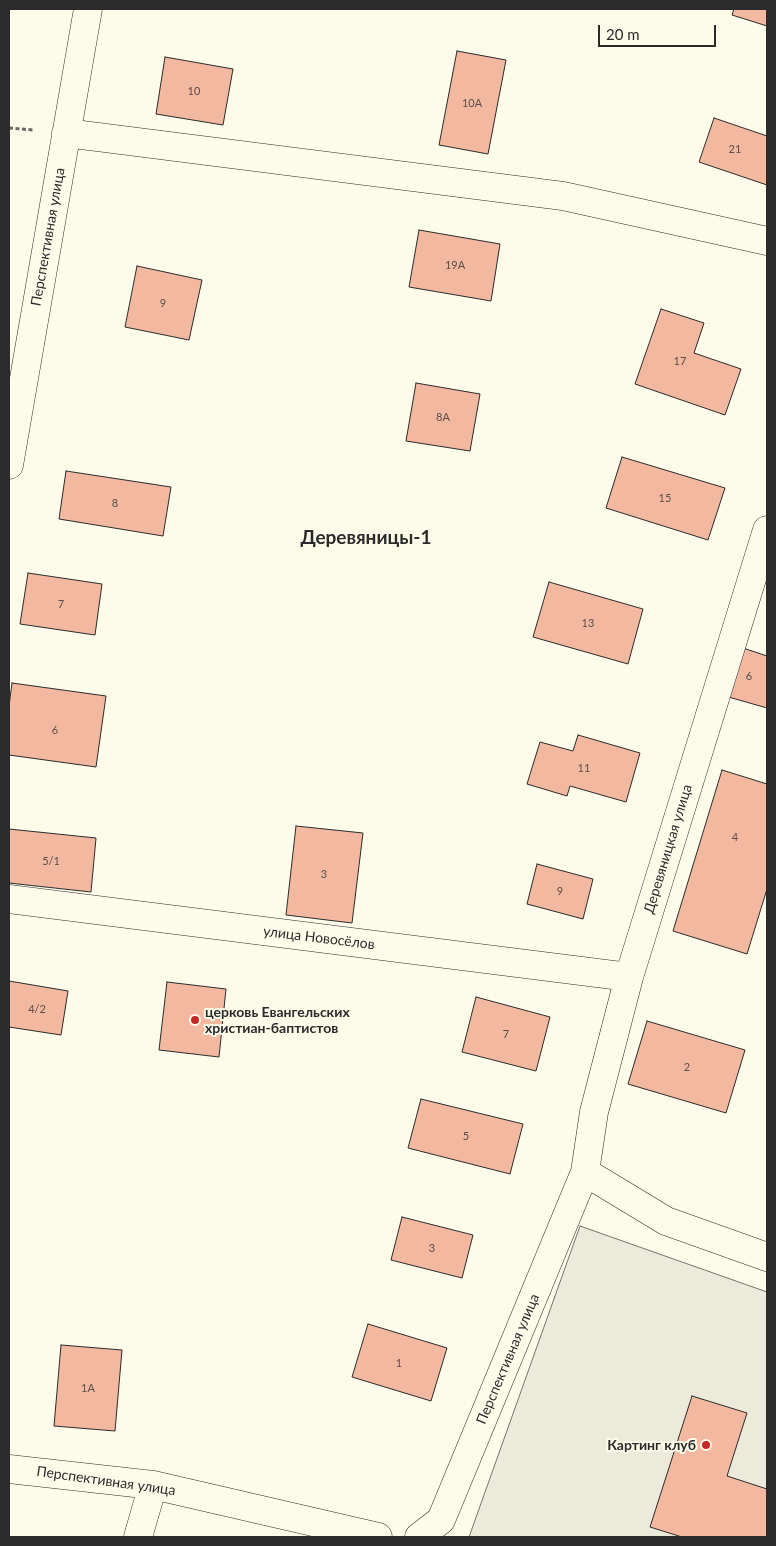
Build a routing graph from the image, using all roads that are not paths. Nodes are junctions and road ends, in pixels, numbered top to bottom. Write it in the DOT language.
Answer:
graph roads {
  1 [pos="88,9"];
  2 [pos="66,133"];
  3 [pos="767,241"];
  4 [pos="9,465"];
  5 [pos="767,530"];
  6 [pos="9,899"];
  7 [pos="629,977"];
  8 [pos="586,1172"];
  9 [pos="767,1256"];
  10 [pos="9,1469"];
  11 [pos="153,1485"];
  12 [pos="138,1537"];
  13 [pos="378,1537"];
  14 [pos="419,1537"];
  1 -- 2 [label="street, Перспективная улица"];
  2 -- 3 [label="street"];
  2 -- 4 [label="street, Перспективная улица"];
  5 -- 7 [label="street, Деревяницкая улица"];
  6 -- 7 [label="street, улица Новосёлов"];
  7 -- 8 [label="street, Деревяницкая улица"];
  8 -- 9 [label="street"];
  8 -- 14 [label="street, Перспективная улица"];
  10 -- 11 [label="street, Перспективная улица"];
  11 -- 12 [label="street"];
  11 -- 13 [label="street, Перспективная улица"];
}
